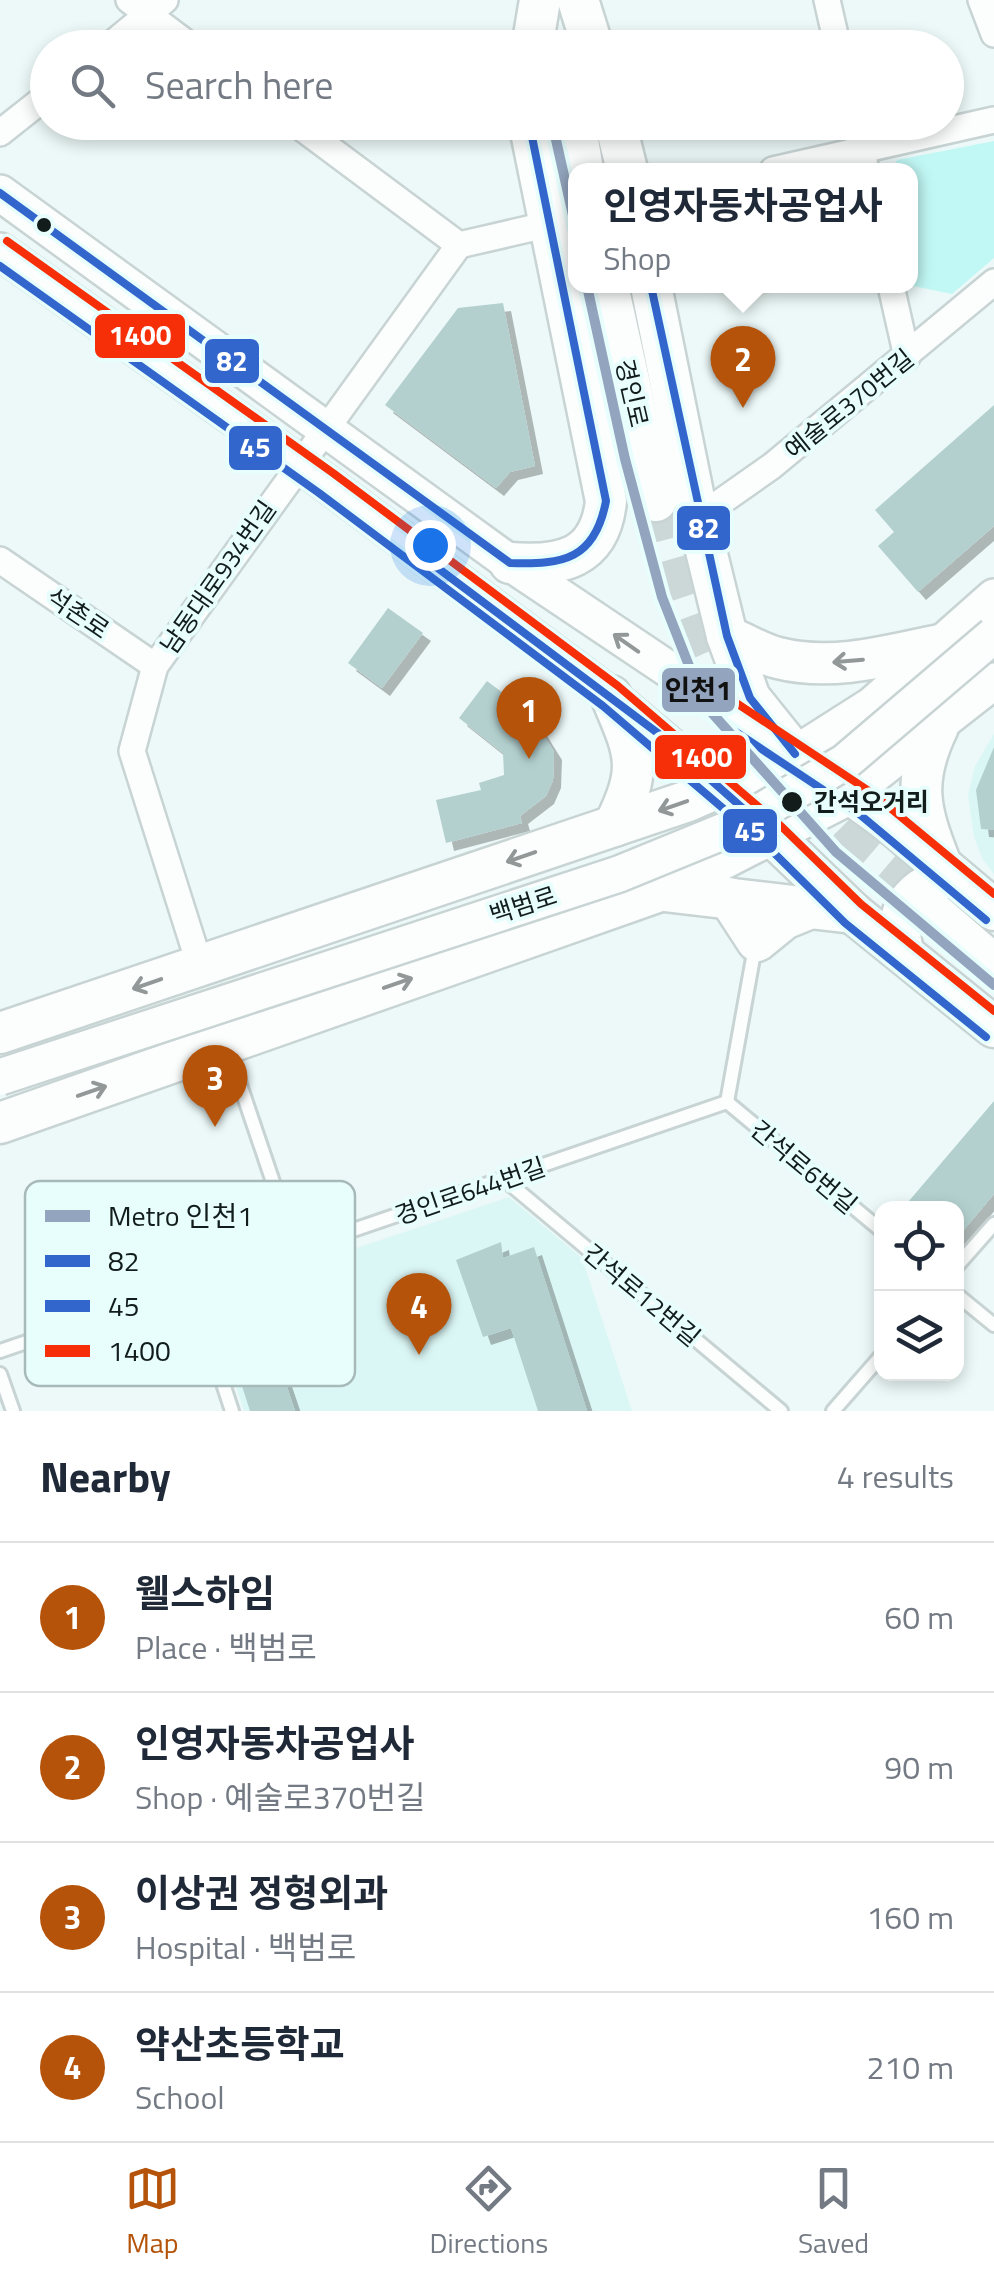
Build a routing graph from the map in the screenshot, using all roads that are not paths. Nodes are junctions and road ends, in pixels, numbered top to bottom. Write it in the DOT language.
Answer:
graph roads {
  1 [pos="540,0"];
  2 [pos="559,0"];
  3 [pos="578,0"];
  4 [pos="827,0"];
  5 [pos="981,0"];
  6 [pos="148,5"];
  7 [pos="124,30"];
  8 [pos="174,30"];
  9 [pos="535,30"];
  10 [pos="562,30"];
  11 [pos="588,30"];
  12 [pos="834,30"];
  13 [pos="994,34"];
  14 [pos="30,109"];
  15 [pos="994,120"];
  16 [pos="964,129"];
  17 [pos="0,133"];
  18 [pos="318,140"];
  19 [pos="534,140"];
  20 [pos="928,140"];
  21 [pos="863,160"];
  22 [pos="836,163"];
  23 [pos="0,193"];
  24 [pos="550,224"];
  25 [pos="459,245"];
  26 [pos="0,251"];
  27 [pos="994,282"];
  28 [pos="610,293"];
  29 [pos="652,293"];
  30 [pos="894,293"];
  31 [pos="907,356"];
  32 [pos="324,428"];
  33 [pos="298,464"];
  34 [pos="606,501"];
  35 [pos="682,502"];
  36 [pos="0,560"];
  37 [pos="510,563"];
  38 [pos="994,598"];
  39 [pos="994,635"];
  40 [pos="727,636"];
  41 [pos="944,644"];
  42 [pos="155,666"];
  43 [pos="994,681"];
  44 [pos="611,696"];
  45 [pos="938,727"];
  46 [pos="795,754"];
  47 [pos="721,789"];
  48 [pos="851,793"];
  49 [pos="614,826"];
  50 [pos="774,836"];
  51 [pos="947,871"];
  52 [pos="660,891"];
  53 [pos="729,898"];
  54 [pos="806,910"];
  55 [pos="994,910"];
  56 [pos="853,913"];
  57 [pos="936,914"];
  58 [pos="756,941"];
  59 [pos="904,953"];
  60 [pos="994,965"];
  61 [pos="200,966"];
  62 [pos="994,1027"];
  63 [pos="0,1034"];
  64 [pos="226,1043"];
  65 [pos="0,1077"];
  66 [pos="727,1102"];
  67 [pos="0,1123"];
  68 [pos="504,1179"];
  69 [pos="273,1181"];
  70 [pos="874,1224"];
  71 [pos="994,1224"];
  72 [pos="355,1230"];
  73 [pos="964,1259"];
  74 [pos="964,1301"];
  75 [pos="994,1325"];
  76 [pos="25,1342"];
  77 [pos="0,1351"];
  78 [pos="874,1364"];
  79 [pos="0,1374"];
  80 [pos="224,1386"];
  81 [pos="13,1411"];
  82 [pos="232,1411"];
  83 [pos="781,1411"];
  84 [pos="833,1411"];
  1 -- 9 [label="main road"];
  2 -- 10 [label="main road"];
  3 -- 11 [label="main road"];
  4 -- 12 [label="street"];
  5 -- 13 [label="street"];
  6 -- 7 [label="street"];
  6 -- 8 [label="street"];
  14 -- 17 [label="street"];
  15 -- 16 [label="street"];
  18 -- 25 [label="street"];
  19 -- 24 [label="main road, 경인로"];
  20 -- 21 [label="street"];
  21 -- 22 [label="street"];
  23 -- 32 [label="main road"];
  24 -- 25 [label="street"];
  24 -- 34 [label="main road, 경인로"];
  25 -- 32 [label="street, 남동대로934번길"];
  26 -- 33 [label="main road"];
  27 -- 31 [label="street, 예술로370번길"];
  28 -- 35 [label="main road, 경인로"];
  29 -- 35 [label="main road, 경인로"];
  30 -- 31 [label="street"];
  31 -- 35 [label="street, 예술로370번길"];
  32 -- 33 [label="street, 남동대로934번길"];
  32 -- 37 [label="main road"];
  33 -- 42 [label="street, 남동대로934번길"];
  33 -- 44 [label="main road"];
  34 -- 35 [label="main road"];
  34 -- 37 [label="main road"];
  35 -- 40 [label="main road, 경인로"];
  36 -- 42 [label="street, 석촌로"];
  46 -- 37 [label="main road, one-way"];
  38 -- 41 [label="main road, 백범로"];
  39 -- 65 [label="main road, 백범로, bridge"];
  41 -- 40 [label="main road, one-way"];
  40 -- 46 [label="main road, 경인로"];
  41 -- 46 [label="main road, 백범로"];
  42 -- 61 [label="street, 남동대로934번길"];
  43 -- 45 [label="main road, 백범로"];
  44 -- 47 [label="main road"];
  44 -- 49 [label="main road"];
  45 -- 48 [label="main road, 백범로"];
  45 -- 51 [label="main road"];
  46 -- 47 [label="main road, 백범로"];
  46 -- 48 [label="main road, 경인로"];
  47 -- 49 [label="main road, 백범로, one-way"];
  47 -- 50 [label="main road"];
  48 -- 50 [label="main road, 백범로"];
  48 -- 51 [label="main road, 경인로"];
  49 -- 61 [label="main road, 백범로, one-way"];
  50 -- 52 [label="main road, 백범로"];
  50 -- 56 [label="main road"];
  51 -- 55 [label="main road, 경인로"];
  51 -- 59 [label="main road"];
  52 -- 53 [label="main road"];
  64 -- 52 [label="main road, 백범로, one-way"];
  53 -- 54 [label="main road"];
  53 -- 58 [label="main road"];
  54 -- 56 [label="main road"];
  54 -- 58 [label="main road"];
  56 -- 59 [label="main road"];
  57 -- 60 [label="main road"];
  58 -- 66 [label="lane"];
  59 -- 62 [label="main road"];
  61 -- 63 [label="main road, 백범로, one-way"];
  67 -- 64 [label="main road, 백범로, one-way"];
  64 -- 69 [label="lane"];
  66 -- 68 [label="lane, 경인로644번길"];
  66 -- 70 [label="lane, 간석로6번길"];
  68 -- 72 [label="lane, 경인로644번길"];
  68 -- 83 [label="lane, 간석로12번길"];
  71 -- 73 [label="lane"];
  74 -- 75 [label="lane"];
  76 -- 77 [label="lane, 경인로644번길"];
  78 -- 84 [label="lane"];
  79 -- 81 [label="lane"];
  80 -- 82 [label="lane"];
}
